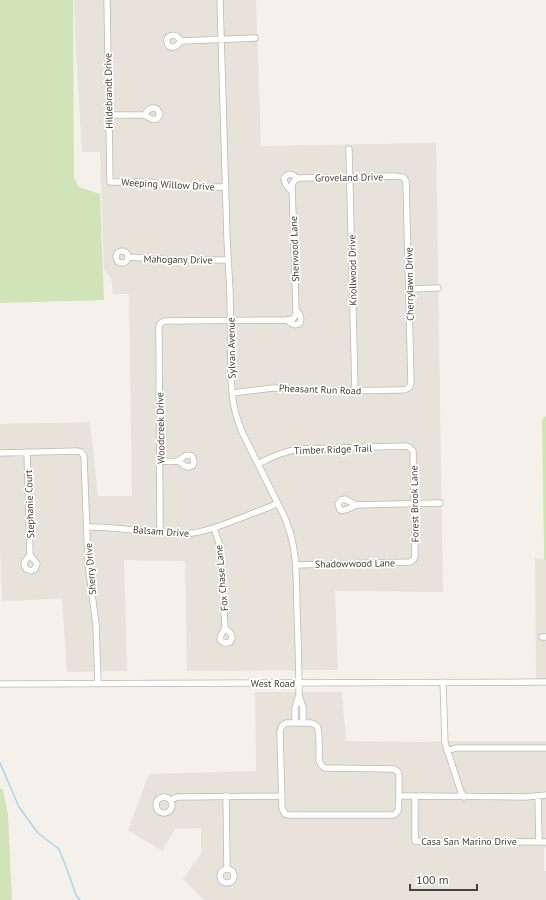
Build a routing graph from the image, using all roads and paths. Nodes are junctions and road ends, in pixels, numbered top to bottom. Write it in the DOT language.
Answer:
graph roads {
  1 [pos="106,0"];
  2 [pos="220,0"];
  3 [pos="255,38"];
  4 [pos="221,40"];
  5 [pos="181,41"];
  6 [pos="144,114"];
  7 [pos="108,115"];
  8 [pos="349,148"];
  9 [pos="349,177"];
  10 [pos="404,178"];
  11 [pos="296,179"];
  12 [pos="110,182"];
  13 [pos="226,187"];
  14 [pos="292,191"];
  15 [pos="128,257"];
  16 [pos="228,260"];
  17 [pos="438,288"];
  18 [pos="409,289"];
  19 [pos="296,310"];
  20 [pos="287,320"];
  21 [pos="230,321"];
  22 [pos="408,389"];
  23 [pos="354,390"];
  24 [pos="232,393"];
  25 [pos="411,448"];
  26 [pos="27,452"];
  27 [pos="0,453"];
  28 [pos="160,461"];
  29 [pos="178,461"];
  30 [pos="258,464"];
  31 [pos="278,503"];
  32 [pos="414,503"];
  33 [pos="440,503"];
  34 [pos="356,505"];
  35 [pos="87,527"];
  36 [pos="214,528"];
  37 [pos="160,533"];
  38 [pos="30,555"];
  39 [pos="414,560"];
  40 [pos="296,564"];
  41 [pos="225,628"];
  42 [pos="443,682"];
  43 [pos="546,682"];
  44 [pos="299,683"];
  45 [pos="0,684"];
  46 [pos="98,684"];
  47 [pos="299,695"];
  48 [pos="295,723"];
  49 [pos="303,723"];
  50 [pos="546,748"];
  51 [pos="447,751"];
  52 [pos="546,795"];
  53 [pos="226,796"];
  54 [pos="282,796"];
  55 [pos="399,796"];
  56 [pos="415,796"];
  57 [pos="538,796"];
  58 [pos="464,797"];
  59 [pos="171,800"];
  60 [pos="539,842"];
  61 [pos="546,842"];
  62 [pos="227,869"];
  1 -- 7 [label="street, Hildebrandt Drive"];
  2 -- 4 [label="street, Sylvan Avenue"];
  3 -- 4 [label="street"];
  4 -- 5 [label="street"];
  4 -- 13 [label="street, Sylvan Avenue"];
  6 -- 7 [label="street"];
  7 -- 12 [label="street, Hildebrandt Drive"];
  8 -- 9 [label="street, Knollwood Drive"];
  9 -- 10 [label="street, Groveland Drive"];
  9 -- 11 [label="street, Groveland Drive"];
  9 -- 23 [label="street, Knollwood Drive"];
  10 -- 18 [label="street, Cherrylawn Drive"];
  11 -- 14 [label="street, Sherwood Lane"];
  11 -- 14 [label="street, Groveland Drive"];
  12 -- 13 [label="street, Weeping Willow Drive"];
  13 -- 16 [label="street, Sylvan Avenue"];
  14 -- 19 [label="street, Sherwood Lane"];
  15 -- 16 [label="street, Mahogany Drive"];
  16 -- 21 [label="street, Sylvan Avenue"];
  17 -- 18 [label="street"];
  18 -- 22 [label="street, Cherrylawn Drive"];
  19 -- 20 [label="street, Sherwood Lane"];
  19 -- 20 [label="street"];
  20 -- 21 [label="street"];
  21 -- 24 [label="street, Sylvan Avenue"];
  21 -- 28 [label="street, Woodcreek Drive"];
  22 -- 23 [label="street, Pheasant Run Road"];
  23 -- 24 [label="street, Pheasant Run Road"];
  24 -- 30 [label="street, Sylvan Avenue"];
  25 -- 30 [label="street, Timber Ridge Trail"];
  25 -- 32 [label="street, Forest Brook Lane"];
  26 -- 27 [label="street"];
  26 -- 35 [label="street, Sherry Drive"];
  26 -- 38 [label="street, Stephanie Court"];
  28 -- 29 [label="street"];
  28 -- 37 [label="street, Woodcreek Drive"];
  30 -- 31 [label="street, Sylvan Avenue"];
  31 -- 36 [label="street, Balsam Drive"];
  31 -- 40 [label="street, Sylvan Avenue"];
  32 -- 33 [label="street"];
  32 -- 34 [label="street"];
  32 -- 39 [label="street, Forest Brook Lane"];
  35 -- 37 [label="street, Balsam Drive"];
  35 -- 46 [label="street, Sherry Drive"];
  36 -- 37 [label="street, Balsam Drive"];
  36 -- 41 [label="street, Fox Chase Lane"];
  39 -- 40 [label="street, Shadowwood Lane"];
  40 -- 44 [label="street, Sylvan Avenue"];
  42 -- 43 [label="street, West Road"];
  42 -- 44 [label="street, West Road"];
  42 -- 51 [label="street"];
  44 -- 46 [label="street, West Road"];
  44 -- 47 [label="street, Sylvan Avenue"];
  45 -- 46 [label="street, West Road"];
  47 -- 48 [label="street"];
  47 -- 49 [label="street"];
  48 -- 49 [label="street"];
  48 -- 54 [label="street"];
  49 -- 55 [label="street"];
  50 -- 51 [label="street"];
  51 -- 58 [label="street"];
  52 -- 57 [label="street"];
  53 -- 54 [label="street"];
  53 -- 59 [label="street"];
  53 -- 62 [label="street"];
  54 -- 55 [label="street"];
  55 -- 56 [label="street"];
  56 -- 58 [label="street"];
  56 -- 60 [label="street, Casa San Marino Drive"];
  57 -- 58 [label="street"];
  57 -- 60 [label="street"];
  60 -- 61 [label="street, Casa San Marino Drive"];
}
